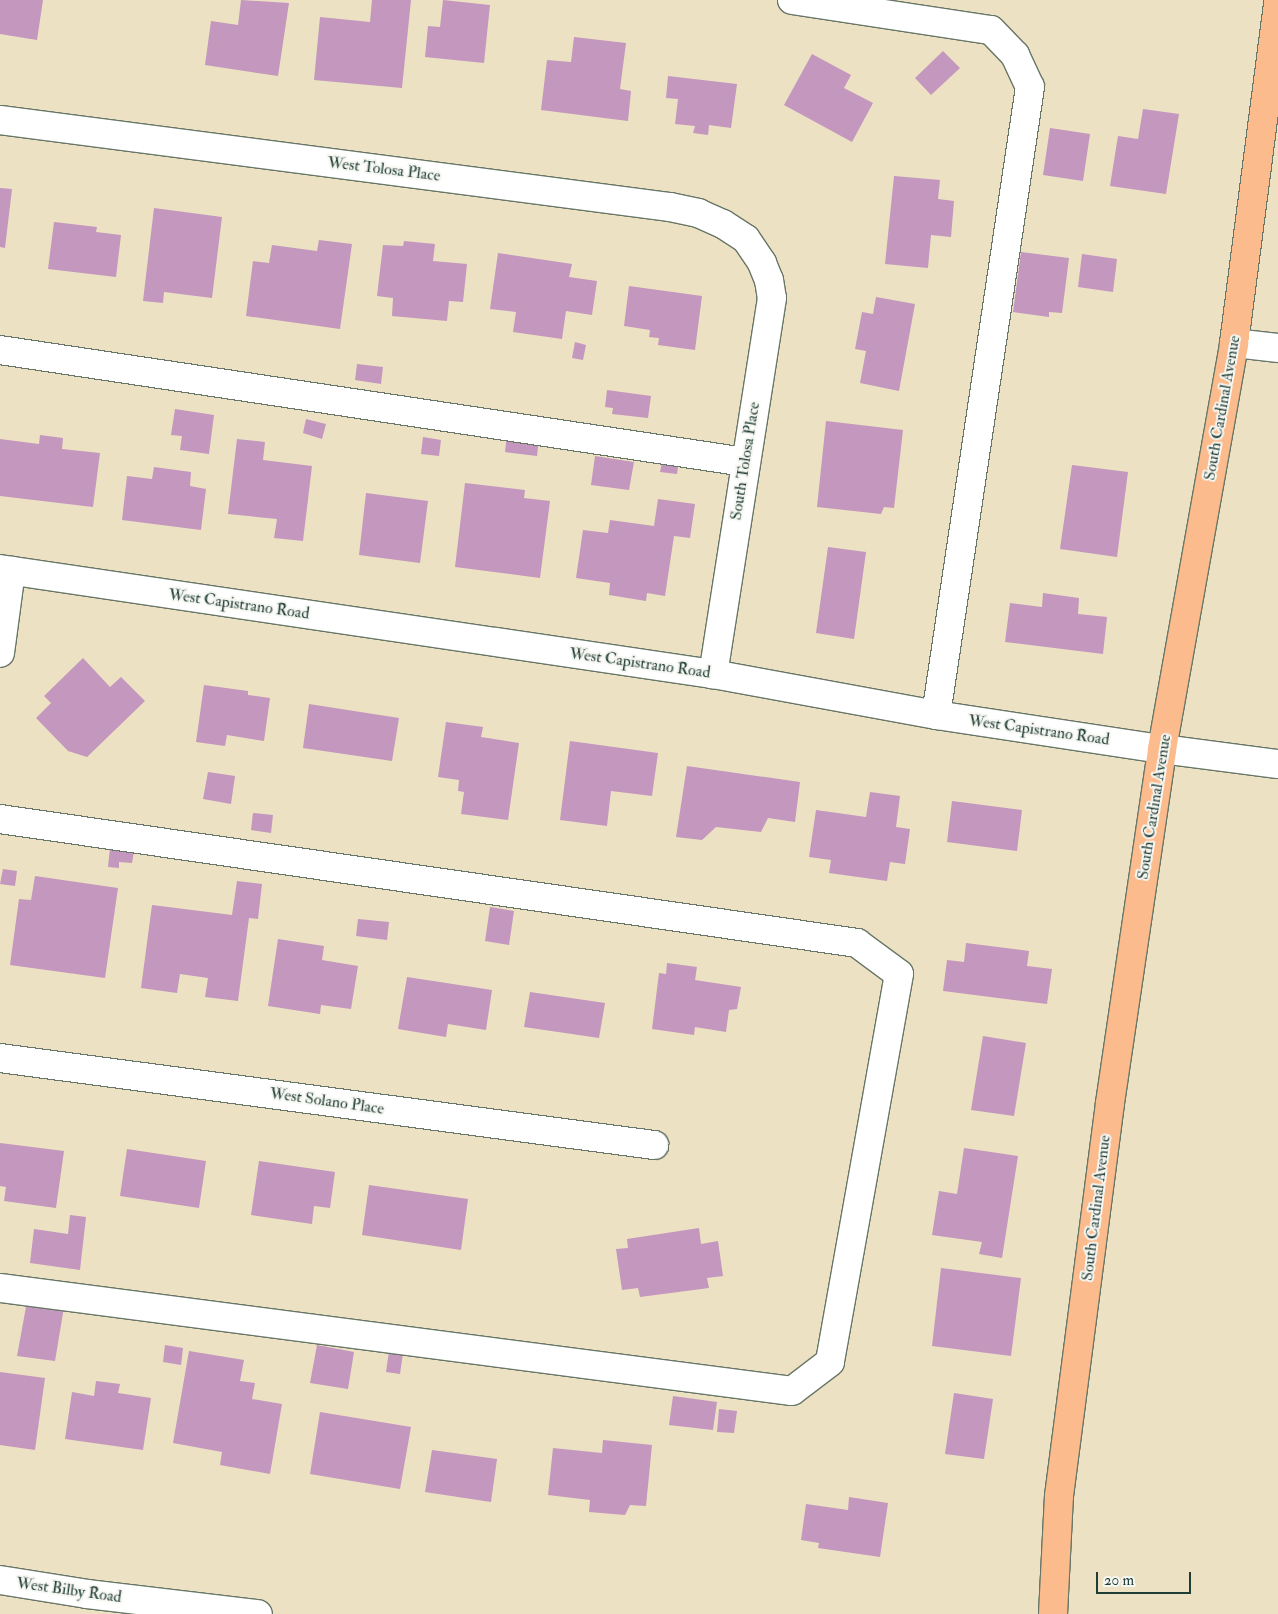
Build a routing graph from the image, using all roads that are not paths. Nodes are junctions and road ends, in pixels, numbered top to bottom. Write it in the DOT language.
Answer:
graph roads {
  1 [pos="792,0"];
  2 [pos="1278,3"];
  3 [pos="0,120"];
  4 [pos="754,251"];
  5 [pos="1234,343"];
  6 [pos="1278,348"];
  7 [pos="0,350"];
  8 [pos="745,462"];
  9 [pos="6,570"];
  10 [pos="0,653"];
  11 [pos="713,674"];
  12 [pos="936,715"];
  13 [pos="1162,749"];
  14 [pos="1278,764"];
  15 [pos="0,819"];
  16 [pos="0,1058"];
  17 [pos="654,1145"];
  18 [pos="0,1288"];
  19 [pos="0,1580"];
  20 [pos="85,1604"];
  21 [pos="258,1614"];
  22 [pos="1053,1614"];
  1 -- 12 [label="street"];
  2 -- 5 [label="main road, South Cardinal Avenue"];
  3 -- 4 [label="street, West Tolosa Place"];
  4 -- 8 [label="street, South Tolosa Place"];
  5 -- 6 [label="street"];
  5 -- 13 [label="main road, South Cardinal Avenue"];
  7 -- 8 [label="street"];
  8 -- 11 [label="street, South Tolosa Place"];
  9 -- 10 [label="street"];
  9 -- 11 [label="street, West Capistrano Road"];
  11 -- 12 [label="street, West Capistrano Road"];
  12 -- 13 [label="street, West Capistrano Road"];
  13 -- 14 [label="street, West Capistrano Road"];
  13 -- 22 [label="main road, South Cardinal Avenue"];
  15 -- 18 [label="street"];
  16 -- 17 [label="street, West Solano Place"];
  19 -- 20 [label="street, West Bilby Road"];
  20 -- 21 [label="street, West Bilby Road"];
}
